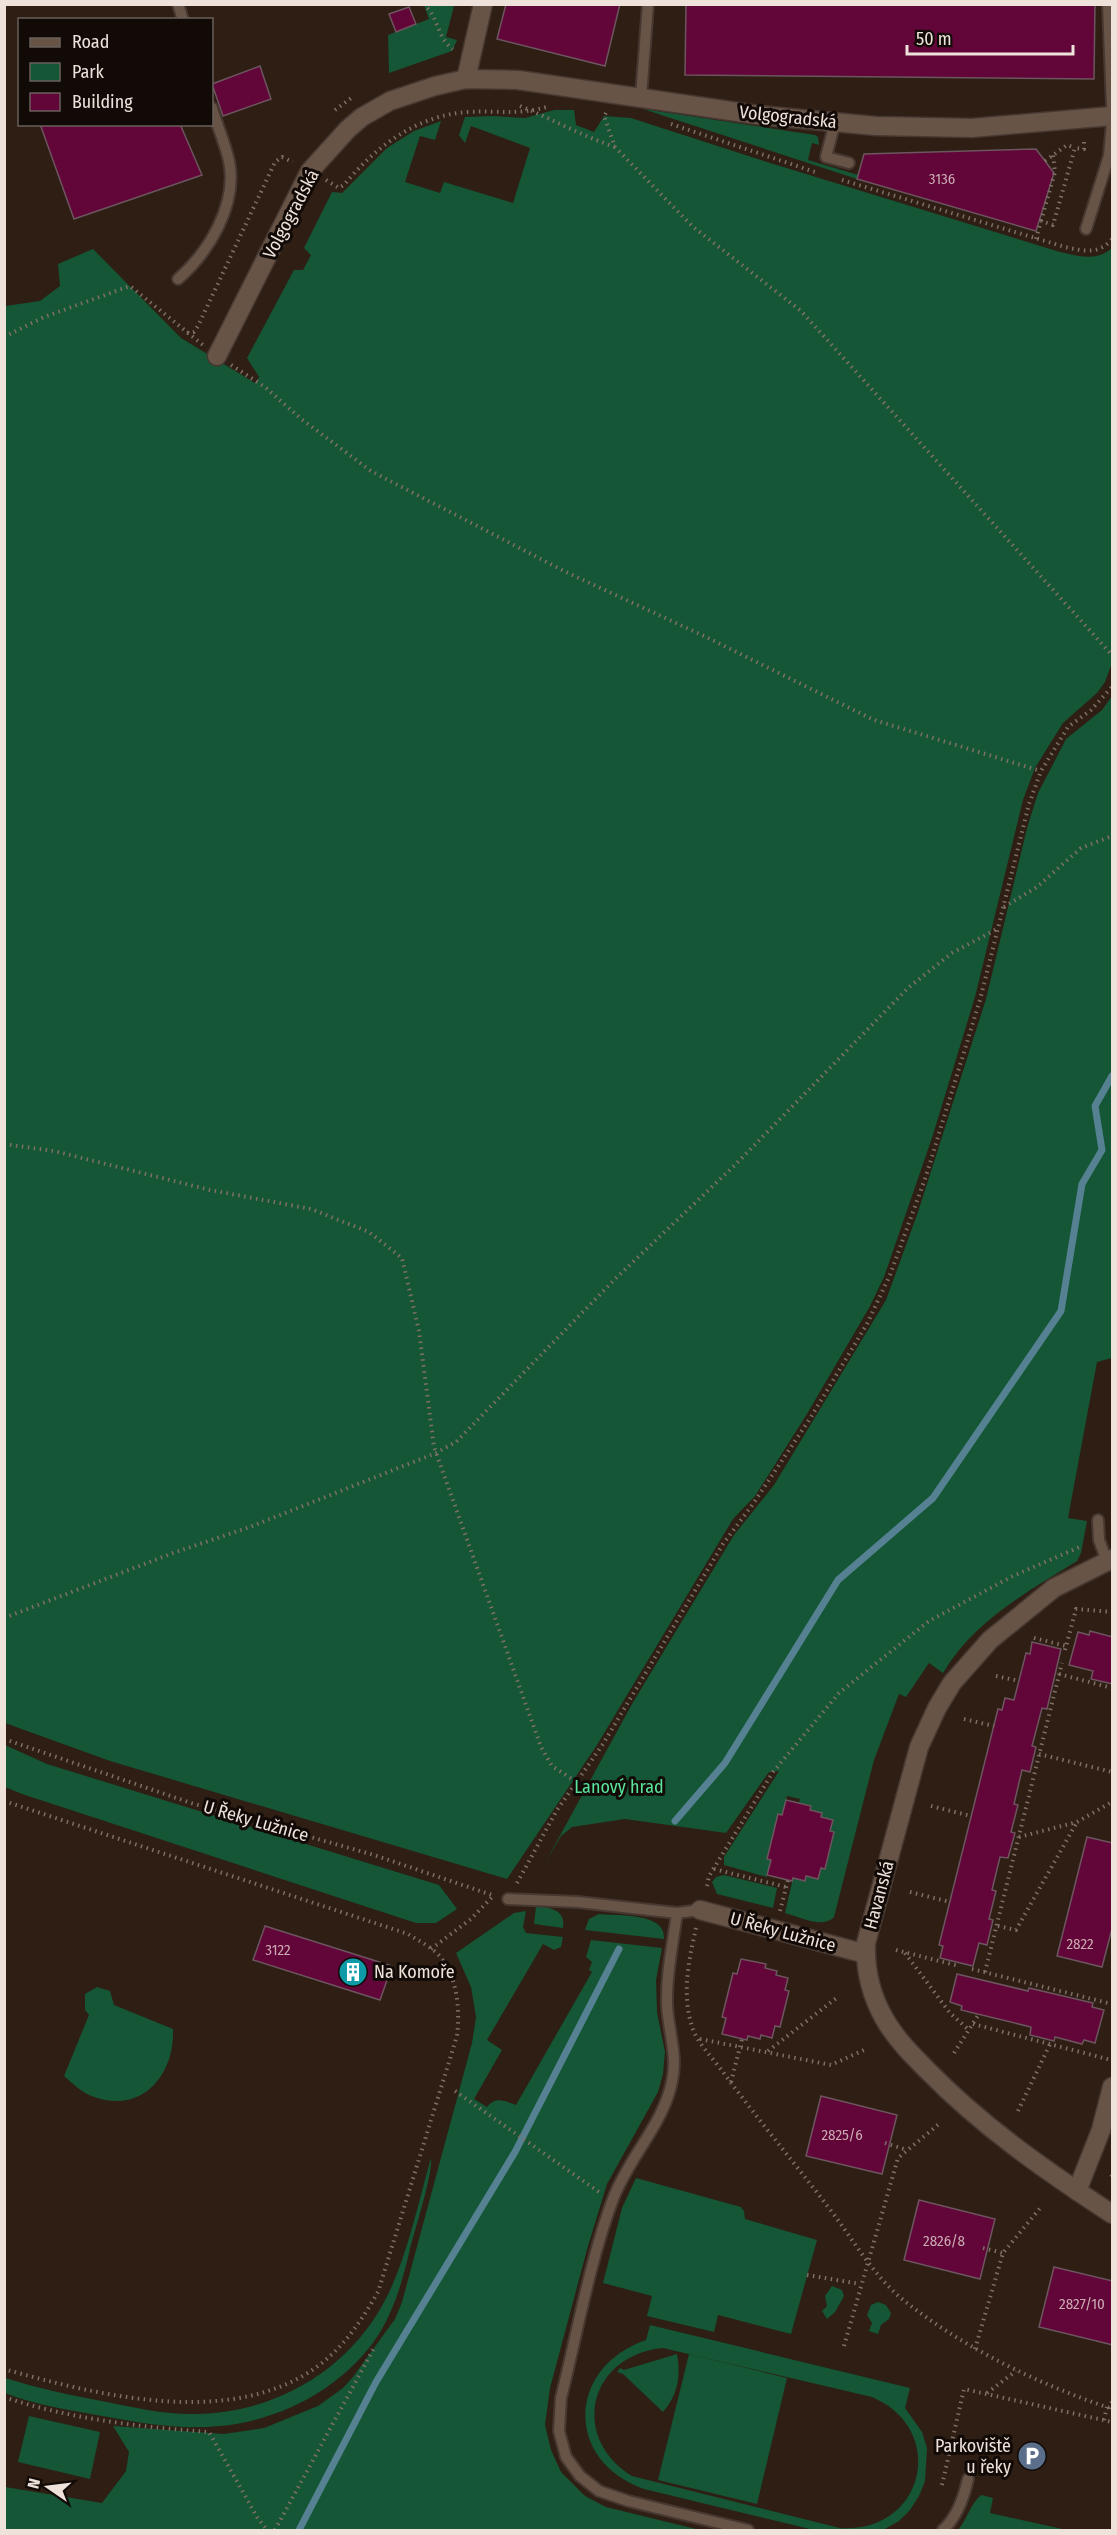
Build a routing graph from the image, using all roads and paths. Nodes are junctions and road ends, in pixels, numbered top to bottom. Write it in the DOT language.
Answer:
graph roads {
  1 [pos="423,4"];
  2 [pos="483,4"];
  3 [pos="648,4"];
  4 [pos="1108,4"];
  5 [pos="456,52"];
  6 [pos="466,79"];
  7 [pos="641,97"];
  8 [pos="606,100"];
  9 [pos="560,105"];
  10 [pos="520,106"];
  11 [pos="1113,106"];
  12 [pos="213,111"];
  13 [pos="533,111"];
  14 [pos="1113,116"];
  15 [pos="835,122"];
  16 [pos="1113,123"];
  17 [pos="669,124"];
  18 [pos="1084,134"];
  19 [pos="615,147"];
  20 [pos="1075,148"];
  21 [pos="1053,155"];
  22 [pos="1045,161"];
  23 [pos="295,163"];
  24 [pos="849,163"];
  25 [pos="821,174"];
  26 [pos="832,177"];
  27 [pos="326,181"];
  28 [pos="1041,222"];
  29 [pos="1086,229"];
  30 [pos="1036,239"];
  31 [pos="1113,239"];
  32 [pos="178,279"];
  33 [pos="187,333"];
  34 [pos="4,338"];
  35 [pos="217,356"];
  36 [pos="1113,655"];
  37 [pos="1113,687"];
  38 [pos="1041,771"];
  39 [pos="1113,836"];
  40 [pos="1004,907"];
  41 [pos="998,929"];
  42 [pos="4,1144"];
  43 [pos="436,1453"];
  44 [pos="1098,1520"];
  45 [pos="1082,1546"];
  46 [pos="1110,1560"];
  47 [pos="1113,1612"];
  48 [pos="4,1618"];
  49 [pos="1034,1638"];
  50 [pos="1062,1663"];
  51 [pos="1059,1674"];
  52 [pos="996,1676"];
  53 [pos="1019,1681"];
  54 [pos="1113,1688"];
  55 [pos="964,1719"];
  56 [pos="994,1726"];
  57 [pos="4,1739"];
  58 [pos="1039,1755"];
  59 [pos="1113,1772"];
  60 [pos="578,1782"];
  61 [pos="4,1801"];
  62 [pos="1113,1802"];
  63 [pos="931,1806"];
  64 [pos="972,1816"];
  65 [pos="1077,1822"];
  66 [pos="1019,1837"];
  67 [pos="714,1869"];
  68 [pos="788,1880"];
  69 [pos="707,1886"];
  70 [pos="786,1887"];
  71 [pos="910,1892"];
  72 [pos="493,1896"];
  73 [pos="508,1899"];
  74 [pos="950,1902"];
  75 [pos="677,1913"];
  76 [pos="779,1915"];
  77 [pos="699,1916"];
  78 [pos="998,1926"];
  79 [pos="431,1949"];
  80 [pos="896,1950"];
  81 [pos="905,1953"];
  82 [pos="866,1954"];
  83 [pos="959,1966"];
  84 [pos="972,1969"];
  85 [pos="986,1972"];
  86 [pos="838,1996"];
  87 [pos="1113,2004"];
  88 [pos="979,2014"];
  89 [pos="973,2024"];
  90 [pos="969,2030"];
  91 [pos="699,2039"];
  92 [pos="742,2039"];
  93 [pos="1050,2044"];
  94 [pos="740,2046"];
  95 [pos="864,2050"];
  96 [pos="767,2051"];
  97 [pos="954,2054"];
  98 [pos="1111,2060"];
  99 [pos="731,2083"];
  100 [pos="1113,2087"];
  101 [pos="455,2091"];
  102 [pos="1018,2111"];
  103 [pos="939,2124"];
  104 [pos="885,2144"];
  105 [pos="907,2150"];
  106 [pos="1077,2191"];
  107 [pos="612,2200"];
  108 [pos="1041,2207"];
  109 [pos="1113,2214"];
  110 [pos="983,2248"];
  111 [pos="1003,2253"];
  112 [pos="869,2264"];
  113 [pos="807,2274"];
  114 [pos="860,2284"];
  115 [pos="844,2346"];
  116 [pos="374,2348"];
  117 [pos="975,2349"];
  118 [pos="4,2368"];
  119 [pos="1016,2371"];
  120 [pos="986,2393"];
  121 [pos="4,2397"];
  122 [pos="1113,2401"];
  123 [pos="1110,2408"];
  124 [pos="1104,2420"];
  125 [pos="1113,2422"];
  126 [pos="968,2479"];
  127 [pos="942,2485"];
  128 [pos="267,2530"];
  129 [pos="274,2530"];
  130 [pos="748,2530"];
  131 [pos="943,2530"];
  1 -- 5 [label="path"];
  2 -- 6 [label="street"];
  3 -- 7 [label="lane"];
  4 -- 11 [label="lane"];
  6 -- 8 [label="street, Volgogradská"];
  6 -- 35 [label="street, Volgogradská"];
  7 -- 8 [label="street, Volgogradská"];
  7 -- 15 [label="street, Volgogradská"];
  8 -- 19 [label="path"];
  9 -- 13 [label="path"];
  10 -- 13 [label="path"];
  12 -- 32 [label="lane"];
  13 -- 19 [label="path"];
  13 -- 27 [label="path"];
  14 -- 15 [label="street, Volgogradská"];
  15 -- 24 [label="lane"];
  16 -- 29 [label="lane"];
  17 -- 25 [label="path"];
  18 -- 20 [label="path"];
  19 -- 36 [label="path"];
  20 -- 21 [label="path"];
  20 -- 28 [label="path"];
  21 -- 22 [label="path"];
  21 -- 28 [label="path"];
  23 -- 33 [label="path"];
  26 -- 30 [label="path"];
  28 -- 30 [label="path"];
  30 -- 31 [label="path"];
  33 -- 34 [label="path"];
  33 -- 35 [label="path"];
  35 -- 38 [label="path"];
  37 -- 38 [label="path"];
  38 -- 40 [label="path"];
  39 -- 40 [label="path"];
  40 -- 41 [label="path"];
  41 -- 43 [label="path"];
  41 -- 60 [label="path"];
  42 -- 43 [label="path"];
  43 -- 48 [label="path"];
  43 -- 60 [label="path"];
  44 -- 46 [label="lane"];
  45 -- 67 [label="path"];
  46 -- 82 [label="street, Havanská"];
  47 -- 49 [label="path"];
  50 -- 51 [label="path"];
  51 -- 54 [label="path"];
  51 -- 58 [label="path"];
  52 -- 53 [label="path"];
  55 -- 56 [label="path"];
  57 -- 72 [label="path, U Řeky Lužnice"];
  58 -- 59 [label="path"];
  58 -- 66 [label="path"];
  60 -- 73 [label="path"];
  61 -- 79 [label="path"];
  62 -- 65 [label="path"];
  63 -- 64 [label="path"];
  65 -- 66 [label="path"];
  65 -- 78 [label="path"];
  66 -- 78 [label="path"];
  67 -- 69 [label="path"];
  67 -- 70 [label="path"];
  68 -- 70 [label="path"];
  70 -- 76 [label="path"];
  71 -- 74 [label="path"];
  72 -- 73 [label="path, U Řeky Lužnice"];
  72 -- 79 [label="path"];
  73 -- 75 [label="lane"];
  75 -- 77 [label="lane"];
  75 -- 107 [label="lane"];
  77 -- 82 [label="street, U Řeky Lužnice"];
  77 -- 91 [label="path"];
  78 -- 85 [label="path"];
  79 -- 118 [label="path"];
  80 -- 81 [label="path"];
  81 -- 83 [label="path"];
  81 -- 90 [label="path"];
  82 -- 106 [label="street, Havanská"];
  84 -- 85 [label="path"];
  85 -- 87 [label="path"];
  86 -- 96 [label="path"];
  88 -- 89 [label="path"];
  89 -- 90 [label="path"];
  89 -- 93 [label="path"];
  90 -- 97 [label="path"];
  91 -- 94 [label="path"];
  91 -- 99 [label="path"];
  92 -- 94 [label="path"];
  93 -- 98 [label="path"];
  93 -- 102 [label="path"];
  94 -- 96 [label="path"];
  94 -- 99 [label="path"];
  95 -- 96 [label="path"];
  99 -- 112 [label="path"];
  100 -- 106 [label="street"];
  101 -- 107 [label="path"];
  103 -- 105 [label="path"];
  104 -- 105 [label="path"];
  105 -- 112 [label="path"];
  106 -- 109 [label="street, Havanská"];
  107 -- 130 [label="lane"];
  108 -- 111 [label="path"];
  110 -- 111 [label="path"];
  111 -- 117 [label="path"];
  112 -- 114 [label="path"];
  112 -- 117 [label="path"];
  113 -- 114 [label="path"];
  114 -- 115 [label="path"];
  116 -- 129 [label="path"];
  117 -- 119 [label="path"];
  119 -- 120 [label="path"];
  119 -- 123 [label="path"];
  120 -- 124 [label="path"];
  120 -- 127 [label="path"];
  121 -- 128 [label="path"];
  122 -- 123 [label="path"];
  123 -- 124 [label="path"];
  124 -- 125 [label="path"];
  126 -- 131 [label="lane"];
}
